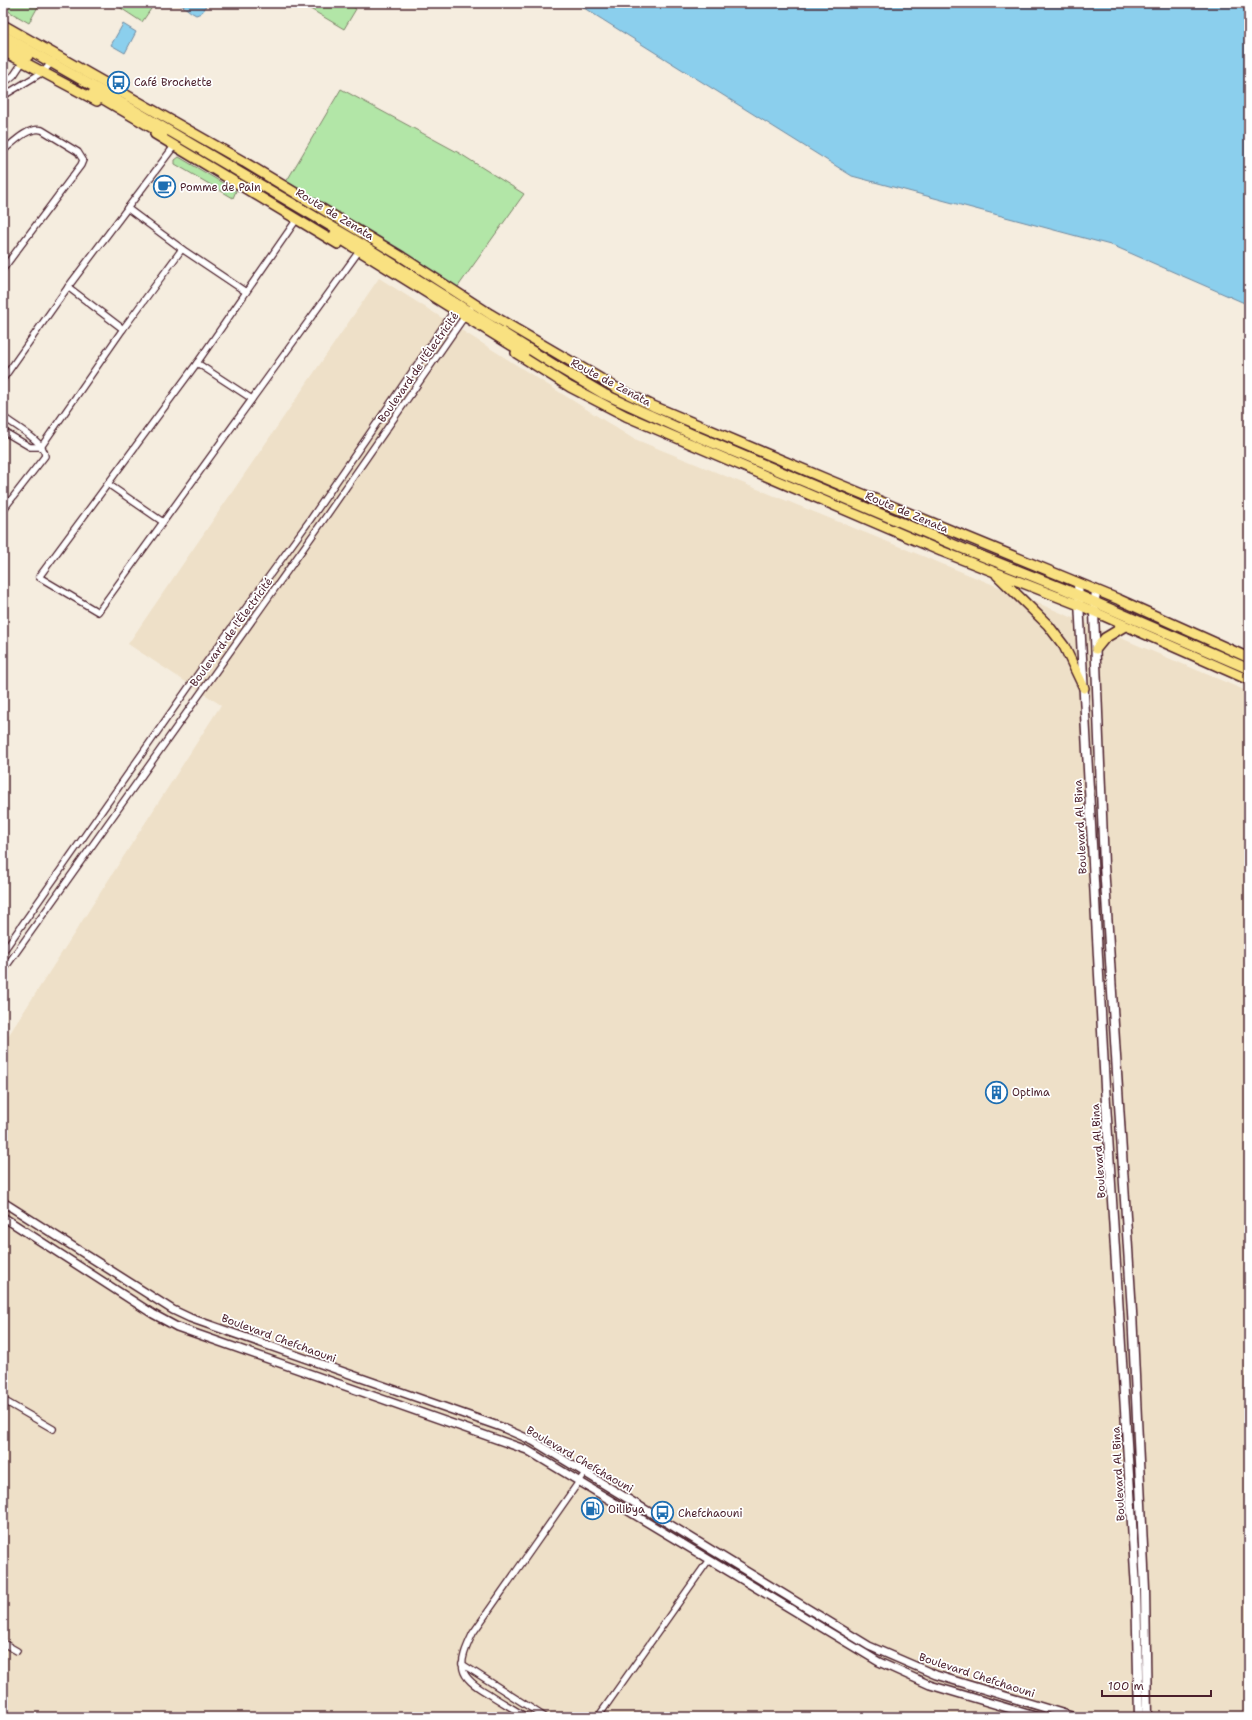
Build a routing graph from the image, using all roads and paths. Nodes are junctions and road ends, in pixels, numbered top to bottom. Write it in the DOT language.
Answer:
graph roads {
  1 [pos="3,24"];
  2 [pos="3,35"];
  3 [pos="3,43"];
  4 [pos="3,51"];
  5 [pos="28,53"];
  6 [pos="50,64"];
  7 [pos="3,84"];
  8 [pos="3,96"];
  9 [pos="174,145"];
  10 [pos="3,151"];
  11 [pos="127,208"];
  12 [pos="297,219"];
  13 [pos="182,249"];
  14 [pos="356,254"];
  15 [pos="3,269"];
  16 [pos="68,287"];
  17 [pos="246,292"];
  18 [pos="457,306"];
  19 [pos="468,312"];
  20 [pos="123,329"];
  21 [pos="197,362"];
  22 [pos="3,379"];
  23 [pos="252,399"];
  24 [pos="3,417"];
  25 [pos="3,431"];
  26 [pos="41,447"];
  27 [pos="108,484"];
  28 [pos="3,510"];
  29 [pos="163,522"];
  30 [pos="995,572"];
  31 [pos="1078,583"];
  32 [pos="1096,590"];
  33 [pos="1079,601"];
  34 [pos="1094,607"];
  35 [pos="1125,626"];
  36 [pos="1096,649"];
  37 [pos="1249,658"];
  38 [pos="1249,670"];
  39 [pos="1249,675"];
  40 [pos="1249,680"];
  41 [pos="1084,688"];
  42 [pos="3,952"];
  43 [pos="3,971"];
  44 [pos="3,1202"];
  45 [pos="3,1216"];
  46 [pos="3,1400"];
  47 [pos="53,1429"];
  48 [pos="585,1473"];
  49 [pos="578,1483"];
  50 [pos="708,1561"];
  51 [pos="3,1643"];
  52 [pos="18,1651"];
  53 [pos="462,1664"];
  54 [pos="526,1717"];
  55 [pos="545,1717"];
  56 [pos="598,1717"];
  57 [pos="1038,1717"];
  58 [pos="1075,1717"];
  59 [pos="1139,1717"];
  60 [pos="1147,1717"];
  1 -- 5 [label="main road, Route de Zenata"];
  2 -- 5 [label="main road, Route de Zenata"];
  3 -- 5 [label="main road, Route de Zenata"];
  4 -- 5 [label="main road, Route de Zenata"];
  5 -- 6 [label="main road, Route de Zenata"];
  5 -- 6 [label="main road, Route de Zenata"];
  5 -- 7 [label="street"];
  6 -- 8 [label="street"];
  6 -- 9 [label="main road, Route de Zenata"];
  6 -- 18 [label="main road, Route de Zenata"];
  6 -- 18 [label="main road, Route de Zenata"];
  9 -- 11 [label="street"];
  9 -- 12 [label="main road, Route de Zenata"];
  10 -- 15 [label="street"];
  11 -- 13 [label="street"];
  11 -- 16 [label="street"];
  12 -- 14 [label="main road, Route de Zenata"];
  12 -- 17 [label="street"];
  13 -- 17 [label="street"];
  13 -- 20 [label="street"];
  14 -- 18 [label="main road, Route de Zenata"];
  14 -- 23 [label="street"];
  16 -- 20 [label="street"];
  16 -- 22 [label="street"];
  17 -- 21 [label="street"];
  18 -- 19 [label="main road, Route de Zenata"];
  18 -- 19 [label="main road, Route de Zenata"];
  18 -- 42 [label="street, Boulevard de l'Électricité"];
  19 -- 30 [label="main road, Route de Zenata"];
  19 -- 31 [label="main road, Route de Zenata"];
  19 -- 33 [label="main road, Route de Zenata"];
  19 -- 43 [label="street, Boulevard de l'Électricité"];
  20 -- 26 [label="street"];
  21 -- 23 [label="street"];
  21 -- 27 [label="street"];
  23 -- 29 [label="street"];
  24 -- 26 [label="street"];
  25 -- 26 [label="street"];
  26 -- 28 [label="street"];
  27 -- 29 [label="street"];
  27 -- 29 [label="street"];
  30 -- 33 [label="main road, Route de Zenata"];
  30 -- 41 [label="main road"];
  31 -- 32 [label="main road, Route de Zenata"];
  31 -- 33 [label="main road, Boulevard Al Bina"];
  32 -- 34 [label="main road, Boulevard Al Bina"];
  32 -- 37 [label="main road, Route de Zenata"];
  33 -- 34 [label="main road, Route de Zenata"];
  33 -- 41 [label="main road, Boulevard Al Bina"];
  34 -- 35 [label="main road, Route de Zenata"];
  34 -- 36 [label="main road, Boulevard Al Bina"];
  34 -- 38 [label="main road, Route de Zenata"];
  34 -- 39 [label="main road, Route de Zenata"];
  35 -- 36 [label="main road"];
  35 -- 40 [label="main road, Route de Zenata"];
  36 -- 60 [label="main road, Boulevard Al Bina"];
  41 -- 59 [label="main road, Boulevard Al Bina"];
  44 -- 48 [label="street, Boulevard Chefchaouni"];
  45 -- 49 [label="street, Boulevard Chefchaouni"];
  46 -- 47 [label="street"];
  48 -- 49 [label="street"];
  48 -- 58 [label="street, Boulevard Chefchaouni"];
  49 -- 50 [label="street, Boulevard Chefchaouni"];
  49 -- 53 [label="street"];
  50 -- 56 [label="street"];
  50 -- 57 [label="street, Boulevard Chefchaouni"];
  51 -- 52 [label="street"];
  53 -- 54 [label="street"];
  53 -- 55 [label="street"];
}
